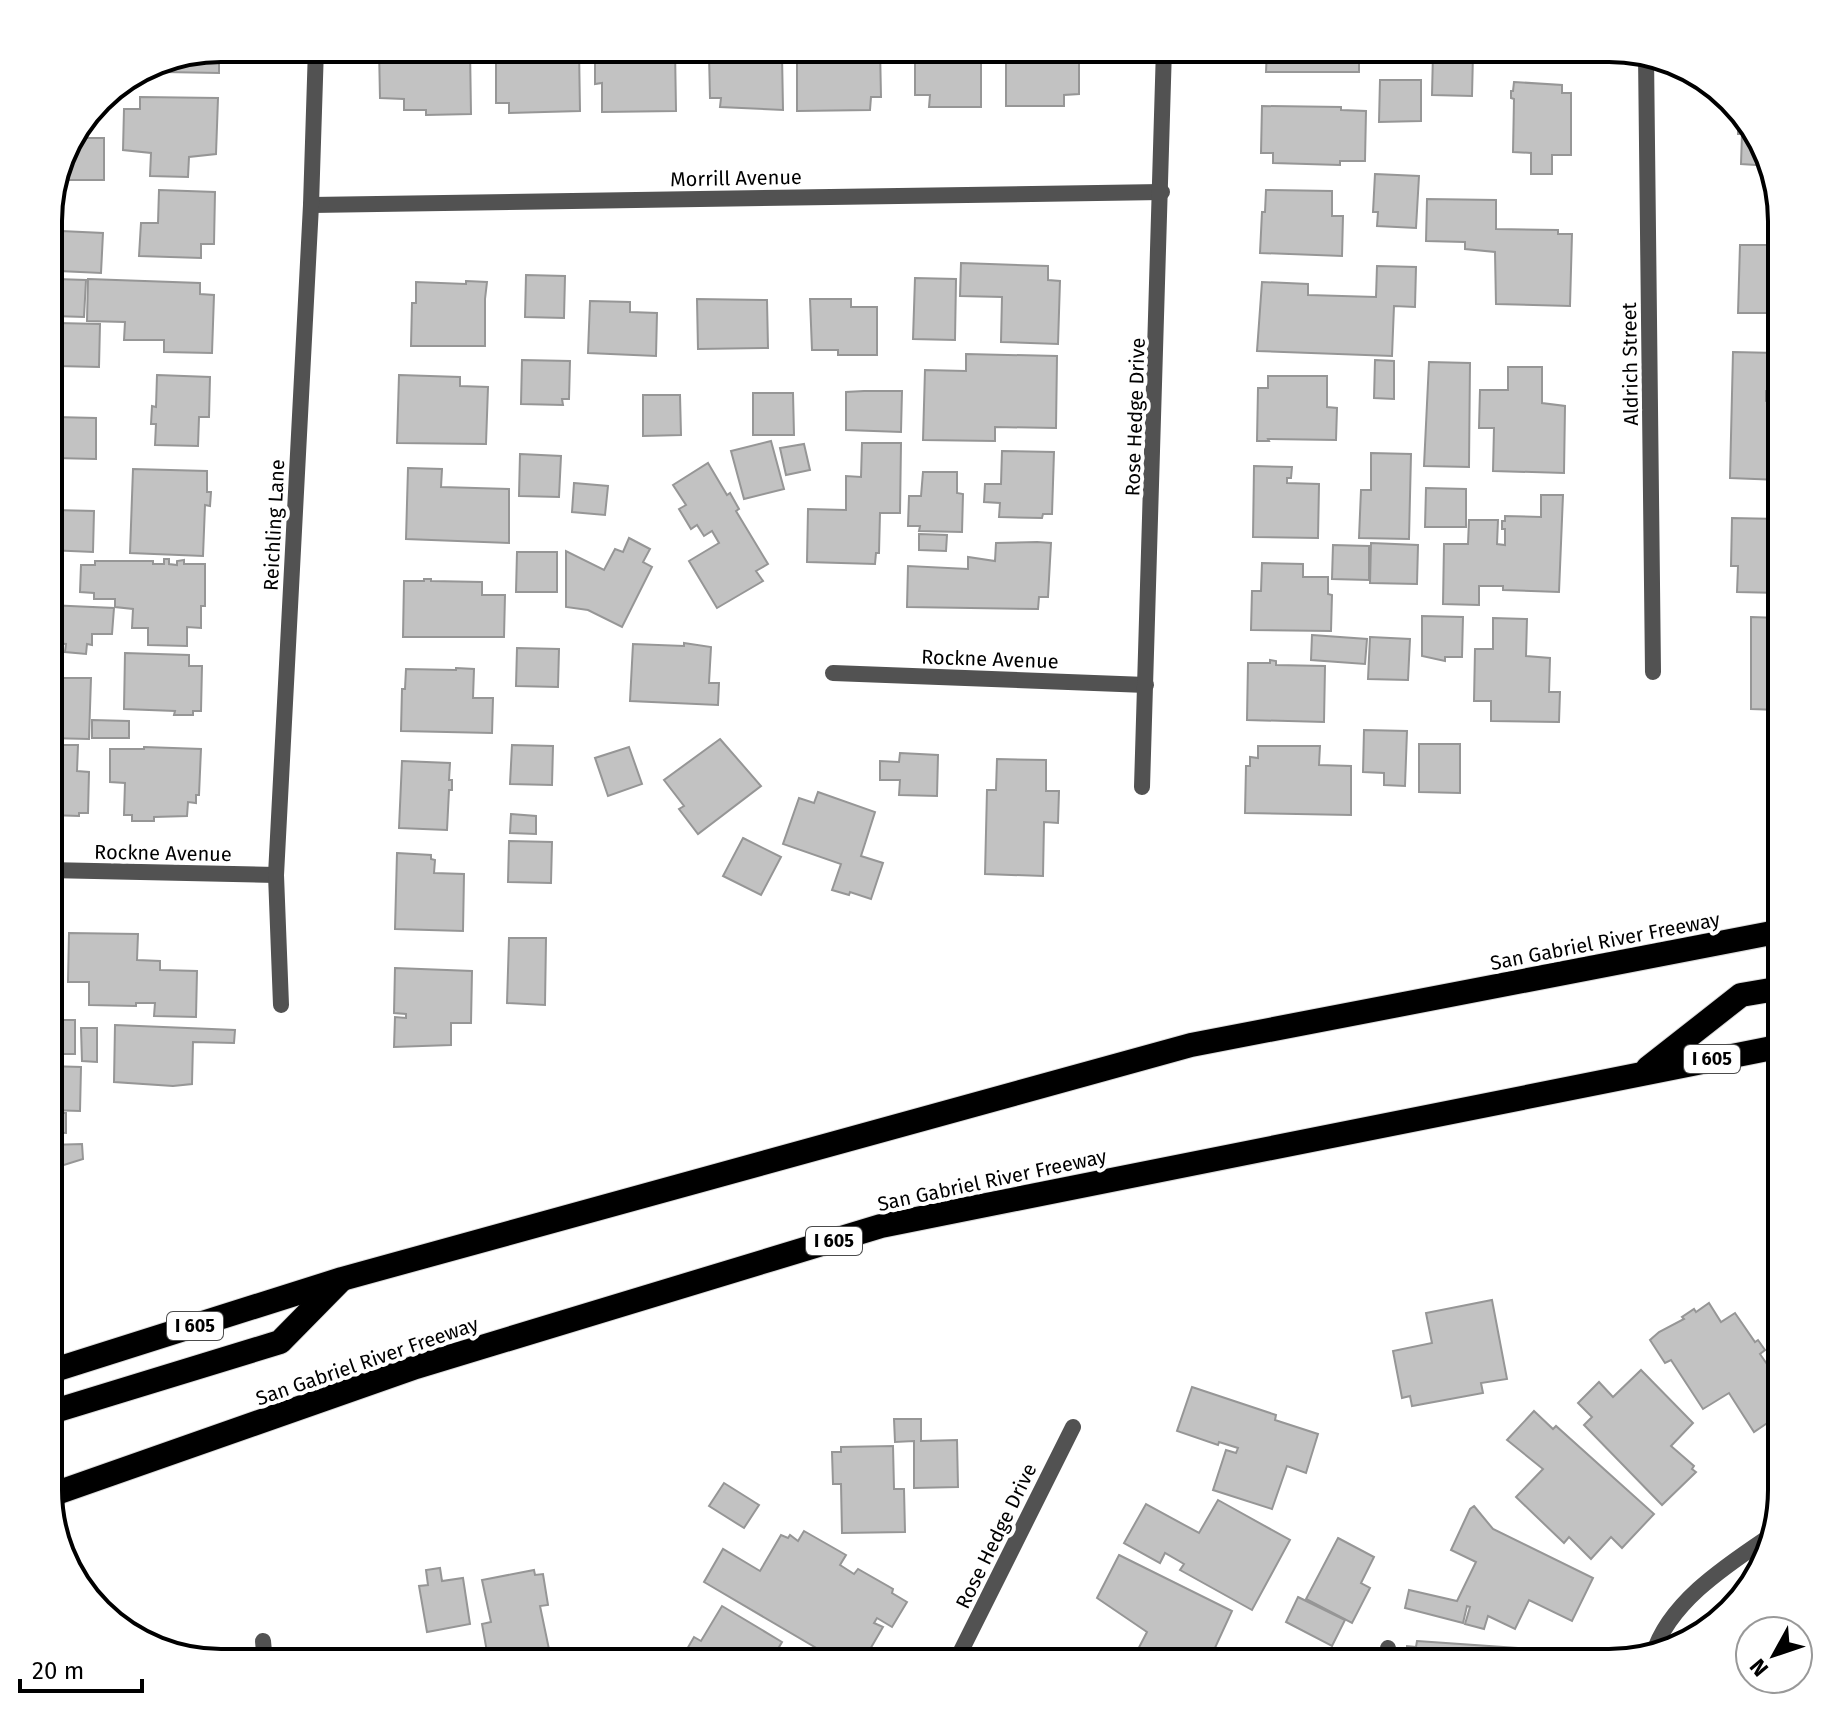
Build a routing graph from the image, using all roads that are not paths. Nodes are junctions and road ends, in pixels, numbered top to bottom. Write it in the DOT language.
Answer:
graph roads {
  1 [pos="316,62"];
  2 [pos="1164,62"];
  3 [pos="1646,67"];
  4 [pos="1162,192"];
  5 [pos="311,205"];
  6 [pos="1653,672"];
  7 [pos="833,673"];
  8 [pos="1146,685"];
  9 [pos="1142,787"];
  10 [pos="62,870"];
  11 [pos="276,875"];
  12 [pos="1768,934"];
  13 [pos="1768,990"];
  14 [pos="281,1005"];
  15 [pos="1768,1049"];
  16 [pos="1643,1072"];
  17 [pos="342,1279"];
  18 [pos="62,1368"];
  19 [pos="62,1409"];
  20 [pos="1073,1427"];
  21 [pos="62,1491"];
  22 [pos="1759,1543"];
  23 [pos="263,1641"];
  24 [pos="1657,1642"];
  25 [pos="264,1649"];
  26 [pos="962,1649"];
  1 -- 5 [label="street, Reichling Lane"];
  2 -- 4 [label="street, Rose Hedge Drive"];
  3 -- 6 [label="street, Aldrich Street"];
  4 -- 5 [label="street, Morrill Avenue"];
  4 -- 8 [label="street, Rose Hedge Drive"];
  5 -- 11 [label="street, Reichling Lane"];
  7 -- 8 [label="street, Rockne Avenue"];
  8 -- 9 [label="street, Rose Hedge Drive"];
  10 -- 11 [label="street, Rockne Avenue"];
  11 -- 14 [label="street, Reichling Lane"];
  12 -- 17 [label="highway, San Gabriel River Freeway / I 605"];
  13 -- 16 [label="highway"];
  15 -- 16 [label="highway, San Gabriel River Freeway / I 605"];
  16 -- 21 [label="highway, San Gabriel River Freeway / I 605"];
  17 -- 18 [label="highway, San Gabriel River Freeway / I 605"];
  17 -- 19 [label="highway"];
  20 -- 26 [label="street, Rose Hedge Drive"];
  22 -- 24 [label="street"];
  23 -- 25 [label="street"];
}
